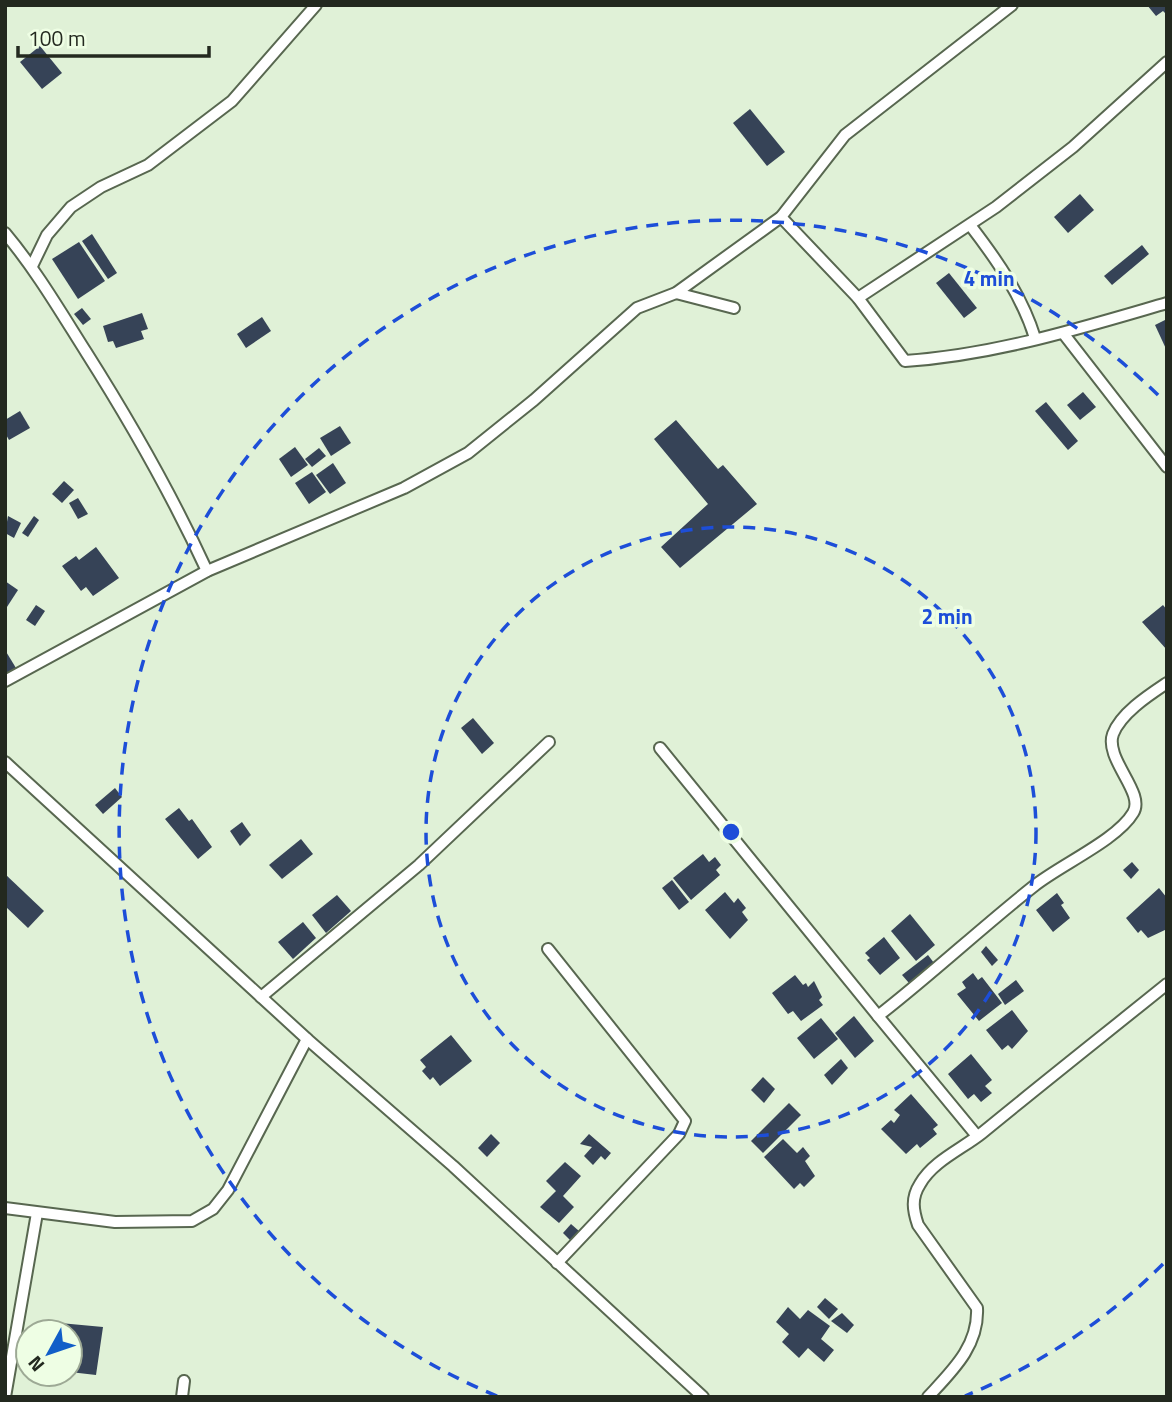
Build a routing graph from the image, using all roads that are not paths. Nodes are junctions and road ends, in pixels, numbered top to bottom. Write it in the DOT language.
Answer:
graph roads {
  1 [pos="316,5"];
  2 [pos="1012,5"];
  3 [pos="1167,62"];
  4 [pos="782,217"];
  5 [pos="970,225"];
  6 [pos="5,233"];
  7 [pos="32,265"];
  8 [pos="676,293"];
  9 [pos="858,298"];
  10 [pos="1167,303"];
  11 [pos="734,308"];
  12 [pos="1063,333"];
  13 [pos="1035,338"];
  14 [pos="1167,467"];
  15 [pos="207,571"];
  16 [pos="5,681"];
  17 [pos="1167,683"];
  18 [pos="549,742"];
  19 [pos="660,748"];
  20 [pos="5,762"];
  21 [pos="548,949"];
  22 [pos="1167,984"];
  23 [pos="261,997"];
  24 [pos="878,1016"];
  25 [pos="307,1039"];
  26 [pos="977,1136"];
  27 [pos="5,1208"];
  28 [pos="37,1213"];
  29 [pos="557,1263"];
  30 [pos="184,1381"];
  31 [pos="5,1397"];
  32 [pos="182,1397"];
  33 [pos="703,1397"];
  34 [pos="928,1397"];
  1 -- 7 [label="street"];
  2 -- 4 [label="street"];
  3 -- 5 [label="street"];
  4 -- 8 [label="street"];
  4 -- 9 [label="street"];
  5 -- 9 [label="street"];
  5 -- 13 [label="street"];
  6 -- 7 [label="street"];
  7 -- 15 [label="street"];
  8 -- 11 [label="street"];
  8 -- 15 [label="street"];
  9 -- 13 [label="street"];
  10 -- 12 [label="street"];
  12 -- 13 [label="street"];
  12 -- 14 [label="street"];
  15 -- 16 [label="street"];
  17 -- 24 [label="street"];
  18 -- 23 [label="street"];
  19 -- 24 [label="street"];
  20 -- 23 [label="street"];
  21 -- 29 [label="street"];
  22 -- 26 [label="street"];
  23 -- 25 [label="street"];
  24 -- 26 [label="street"];
  25 -- 28 [label="street"];
  25 -- 29 [label="street"];
  26 -- 34 [label="street"];
  27 -- 28 [label="street"];
  28 -- 31 [label="street"];
  29 -- 33 [label="street"];
  30 -- 32 [label="street"];
}
